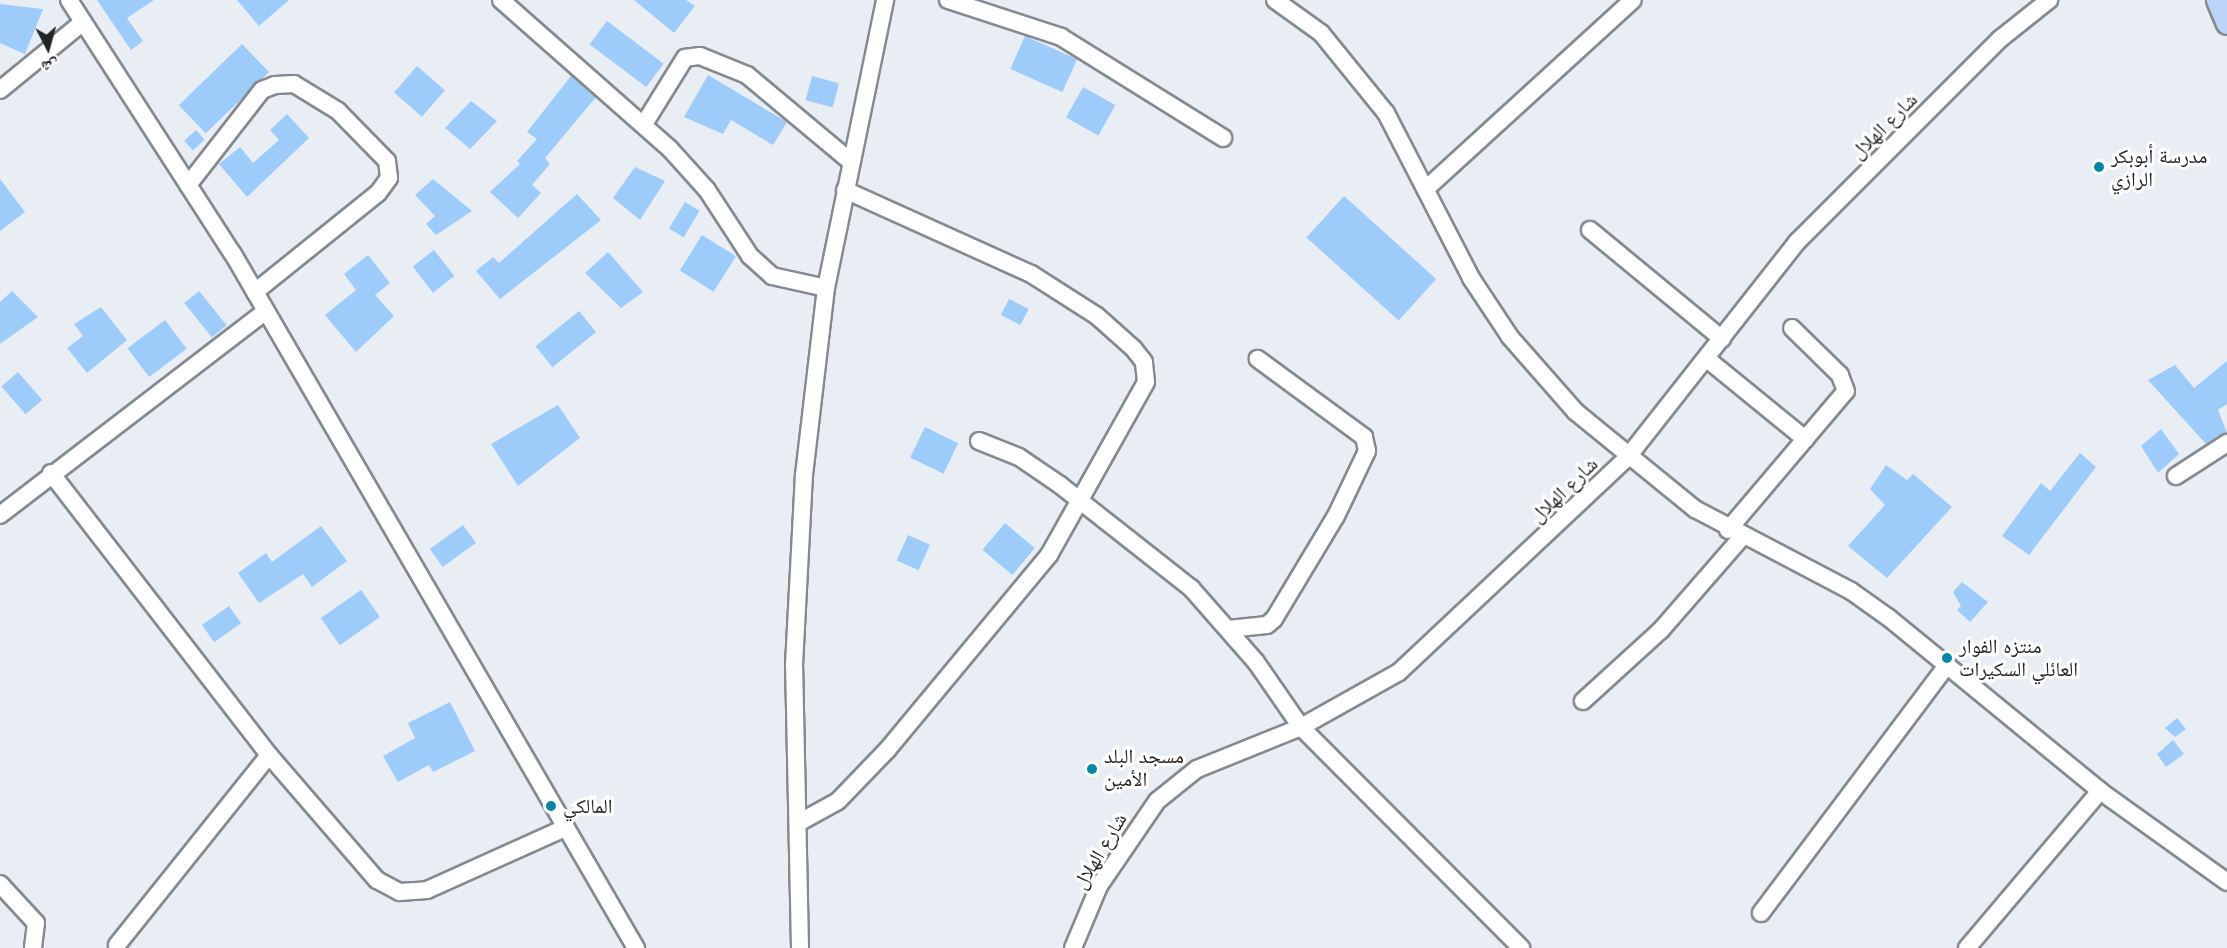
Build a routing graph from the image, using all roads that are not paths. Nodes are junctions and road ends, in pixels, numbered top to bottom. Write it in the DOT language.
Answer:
graph roads {
  1 [pos="69,0"];
  2 [pos="501,0"];
  3 [pos="885,0"];
  4 [pos="948,0"];
  5 [pos="1275,0"];
  6 [pos="1633,0"];
  7 [pos="2049,0"];
  8 [pos="2217,0"];
  9 [pos="83,22"];
  10 [pos="2227,23"];
  11 [pos="0,90"];
  12 [pos="644,124"];
  13 [pos="1223,138"];
  14 [pos="851,162"];
  15 [pos="188,185"];
  16 [pos="1428,188"];
  17 [pos="846,190"];
  18 [pos="1590,230"];
  19 [pos="826,288"];
  20 [pos="255,292"];
  21 [pos="266,311"];
  22 [pos="1792,328"];
  23 [pos="1722,339"];
  24 [pos="1258,359"];
  25 [pos="1707,359"];
  26 [pos="1805,439"];
  27 [pos="980,441"];
  28 [pos="2227,443"];
  29 [pos="1627,458"];
  30 [pos="51,473"];
  31 [pos="2176,476"];
  32 [pos="1075,500"];
  33 [pos="0,515"];
  34 [pos="1734,534"];
  35 [pos="1228,629"];
  36 [pos="1946,667"];
  37 [pos="1583,701"];
  38 [pos="1300,727"];
  39 [pos="269,755"];
  40 [pos="2100,791"];
  41 [pos="800,822"];
  42 [pos="563,829"];
  43 [pos="2227,882"];
  44 [pos="0,884"];
  45 [pos="1761,913"];
  46 [pos="117,947"];
  47 [pos="33,948"];
  48 [pos="636,948"];
  49 [pos="800,948"];
  50 [pos="1073,948"];
  51 [pos="1521,948"];
  52 [pos="1967,948"];
  1 -- 9 [label="street"];
  2 -- 12 [label="street"];
  3 -- 14 [label="street"];
  4 -- 13 [label="street"];
  5 -- 16 [label="street"];
  6 -- 16 [label="street"];
  7 -- 23 [label="street, شارع الهلال"];
  8 -- 10 [label="main road"];
  9 -- 11 [label="street"];
  9 -- 15 [label="street"];
  12 -- 14 [label="street"];
  12 -- 19 [label="street"];
  14 -- 17 [label="street"];
  15 -- 20 [label="street"];
  15 -- 20 [label="street"];
  16 -- 29 [label="street"];
  17 -- 19 [label="street"];
  17 -- 32 [label="street"];
  18 -- 23 [label="street"];
  19 -- 41 [label="street"];
  20 -- 21 [label="street"];
  21 -- 30 [label="street"];
  21 -- 42 [label="street"];
  22 -- 26 [label="street"];
  23 -- 25 [label="street, شارع الهلال"];
  24 -- 35 [label="street"];
  25 -- 26 [label="street"];
  25 -- 29 [label="street, شارع الهلال"];
  26 -- 34 [label="street"];
  27 -- 32 [label="street"];
  28 -- 31 [label="street"];
  29 -- 34 [label="street"];
  29 -- 38 [label="street, شارع الهلال"];
  30 -- 33 [label="street"];
  30 -- 39 [label="street"];
  32 -- 35 [label="street"];
  32 -- 41 [label="street"];
  34 -- 36 [label="street"];
  34 -- 37 [label="street"];
  35 -- 38 [label="street"];
  36 -- 40 [label="street"];
  36 -- 45 [label="street"];
  38 -- 50 [label="street, شارع الهلال"];
  38 -- 51 [label="street"];
  39 -- 42 [label="street"];
  39 -- 46 [label="street"];
  40 -- 43 [label="street"];
  40 -- 52 [label="street"];
  41 -- 49 [label="street"];
  42 -- 48 [label="street"];
  44 -- 47 [label="street"];
}
